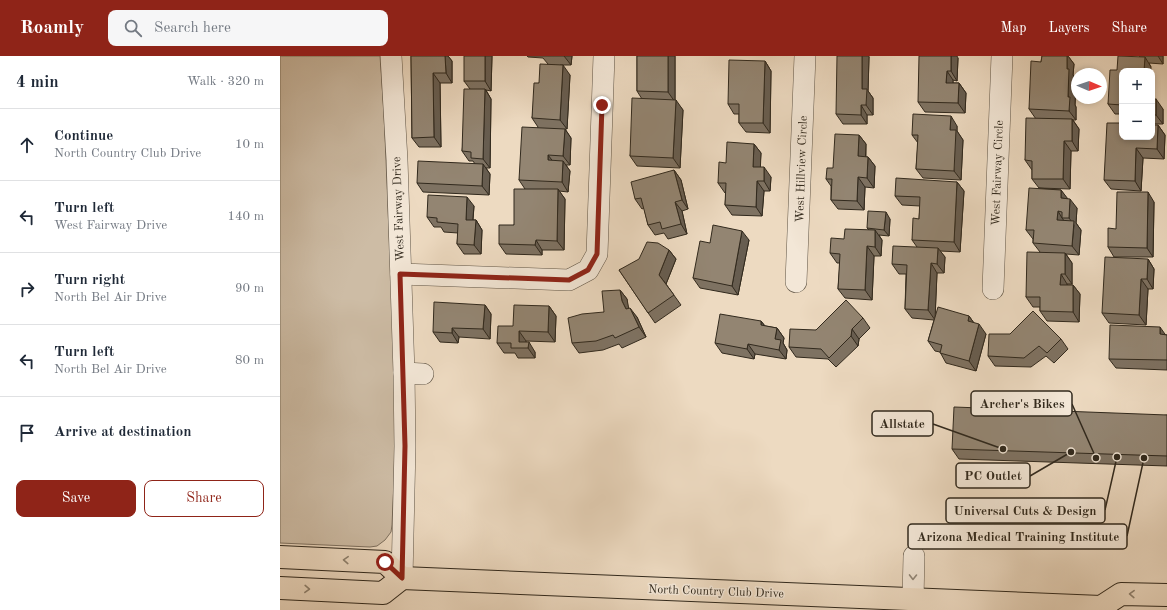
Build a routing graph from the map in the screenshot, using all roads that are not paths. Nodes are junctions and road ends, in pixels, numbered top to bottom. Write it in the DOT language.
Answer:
graph roads {
  1 [pos="391,56"];
  2 [pos="604,56"];
  3 [pos="805,56"];
  4 [pos="1002,56"];
  5 [pos="400,274"];
  6 [pos="796,282"];
  7 [pos="993,289"];
  8 [pos="914,556"];
  9 [pos="280,557"];
  10 [pos="402,578"];
  11 [pos="280,588"];
  12 [pos="1167,595"];
  13 [pos="913,599"];
  14 [pos="1103,609"];
  1 -- 5 [label="street, West Fairway Drive"];
  2 -- 5 [label="street"];
  3 -- 6 [label="street, West Hillview Circle"];
  4 -- 7 [label="street, West Fairway Circle"];
  5 -- 10 [label="street, West Fairway Drive"];
  8 -- 13 [label="street, one-way"];
  10 -- 9 [label="main road, one-way"];
  11 -- 10 [label="main road, one-way"];
  10 -- 13 [label="main road, North Country Club Drive"];
  12 -- 14 [label="main road, North Country Club Drive, one-way"];
  13 -- 14 [label="main road, North Country Club Drive"];
}
